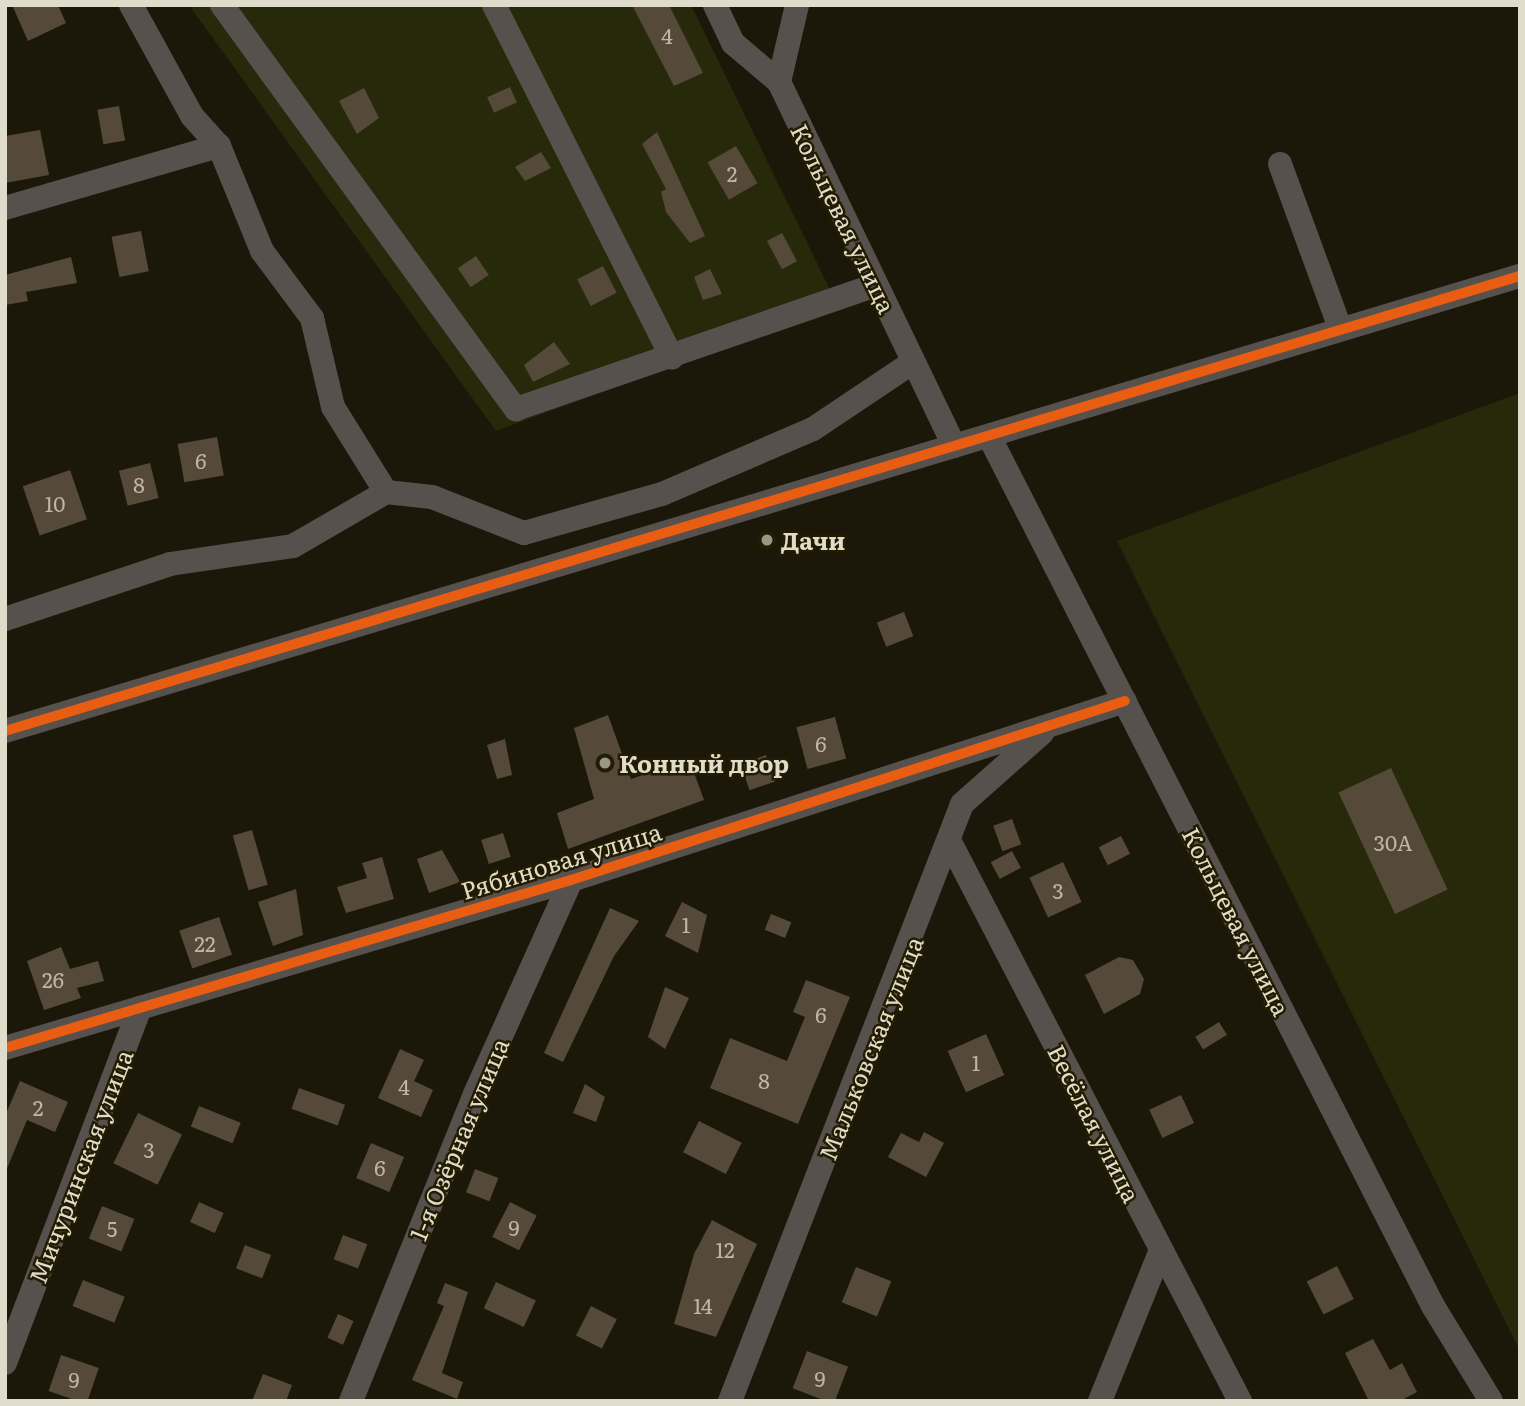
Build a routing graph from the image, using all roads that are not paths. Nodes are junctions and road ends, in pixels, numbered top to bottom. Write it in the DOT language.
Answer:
graph roads {
  1 [pos="131,5"];
  2 [pos="222,5"];
  3 [pos="494,5"];
  4 [pos="715,5"];
  5 [pos="797,5"];
  6 [pos="779,82"];
  7 [pos="219,146"];
  8 [pos="1280,164"];
  9 [pos="5,208"];
  10 [pos="1520,276"];
  11 [pos="876,285"];
  12 [pos="1340,328"];
  13 [pos="672,358"];
  14 [pos="914,362"];
  15 [pos="990,438"];
  16 [pos="954,446"];
  17 [pos="386,492"];
  18 [pos="5,620"];
  19 [pos="1125,701"];
  20 [pos="1050,726"];
  21 [pos="5,731"];
  22 [pos="951,844"];
  23 [pos="571,880"];
  24 [pos="140,1008"];
  25 [pos="5,1048"];
  26 [pos="1161,1250"];
  27 [pos="5,1363"];
  28 [pos="351,1401"];
  29 [pos="730,1401"];
  30 [pos="1100,1401"];
  31 [pos="1240,1401"];
  32 [pos="1491,1401"];
  1 -- 7 [label="street"];
  2 -- 13 [label="street"];
  3 -- 13 [label="street"];
  4 -- 6 [label="street, Кольцевая улица"];
  5 -- 6 [label="street"];
  6 -- 11 [label="street, Кольцевая улица"];
  7 -- 9 [label="street"];
  7 -- 17 [label="street"];
  8 -- 12 [label="street"];
  10 -- 12 [label="street"];
  11 -- 13 [label="street"];
  11 -- 14 [label="street, Кольцевая улица"];
  12 -- 15 [label="street"];
  14 -- 16 [label="street, Кольцевая улица"];
  14 -- 17 [label="street"];
  15 -- 16 [label="street"];
  15 -- 19 [label="street, Кольцевая улица"];
  16 -- 21 [label="street"];
  17 -- 18 [label="street"];
  19 -- 20 [label="street, Рябиновая улица"];
  19 -- 32 [label="street, Кольцевая улица"];
  20 -- 22 [label="street, Мальковская улица"];
  20 -- 23 [label="street, Рябиновая улица"];
  22 -- 26 [label="street, Весёлая улица"];
  22 -- 29 [label="street, Мальковская улица"];
  23 -- 24 [label="street, Рябиновая улица"];
  23 -- 28 [label="street, 1-я Озёрная улица"];
  24 -- 25 [label="street, Рябиновая улица"];
  24 -- 27 [label="street, Мичуринская улица"];
  26 -- 30 [label="street"];
  26 -- 31 [label="street, Весёлая улица"];
}
